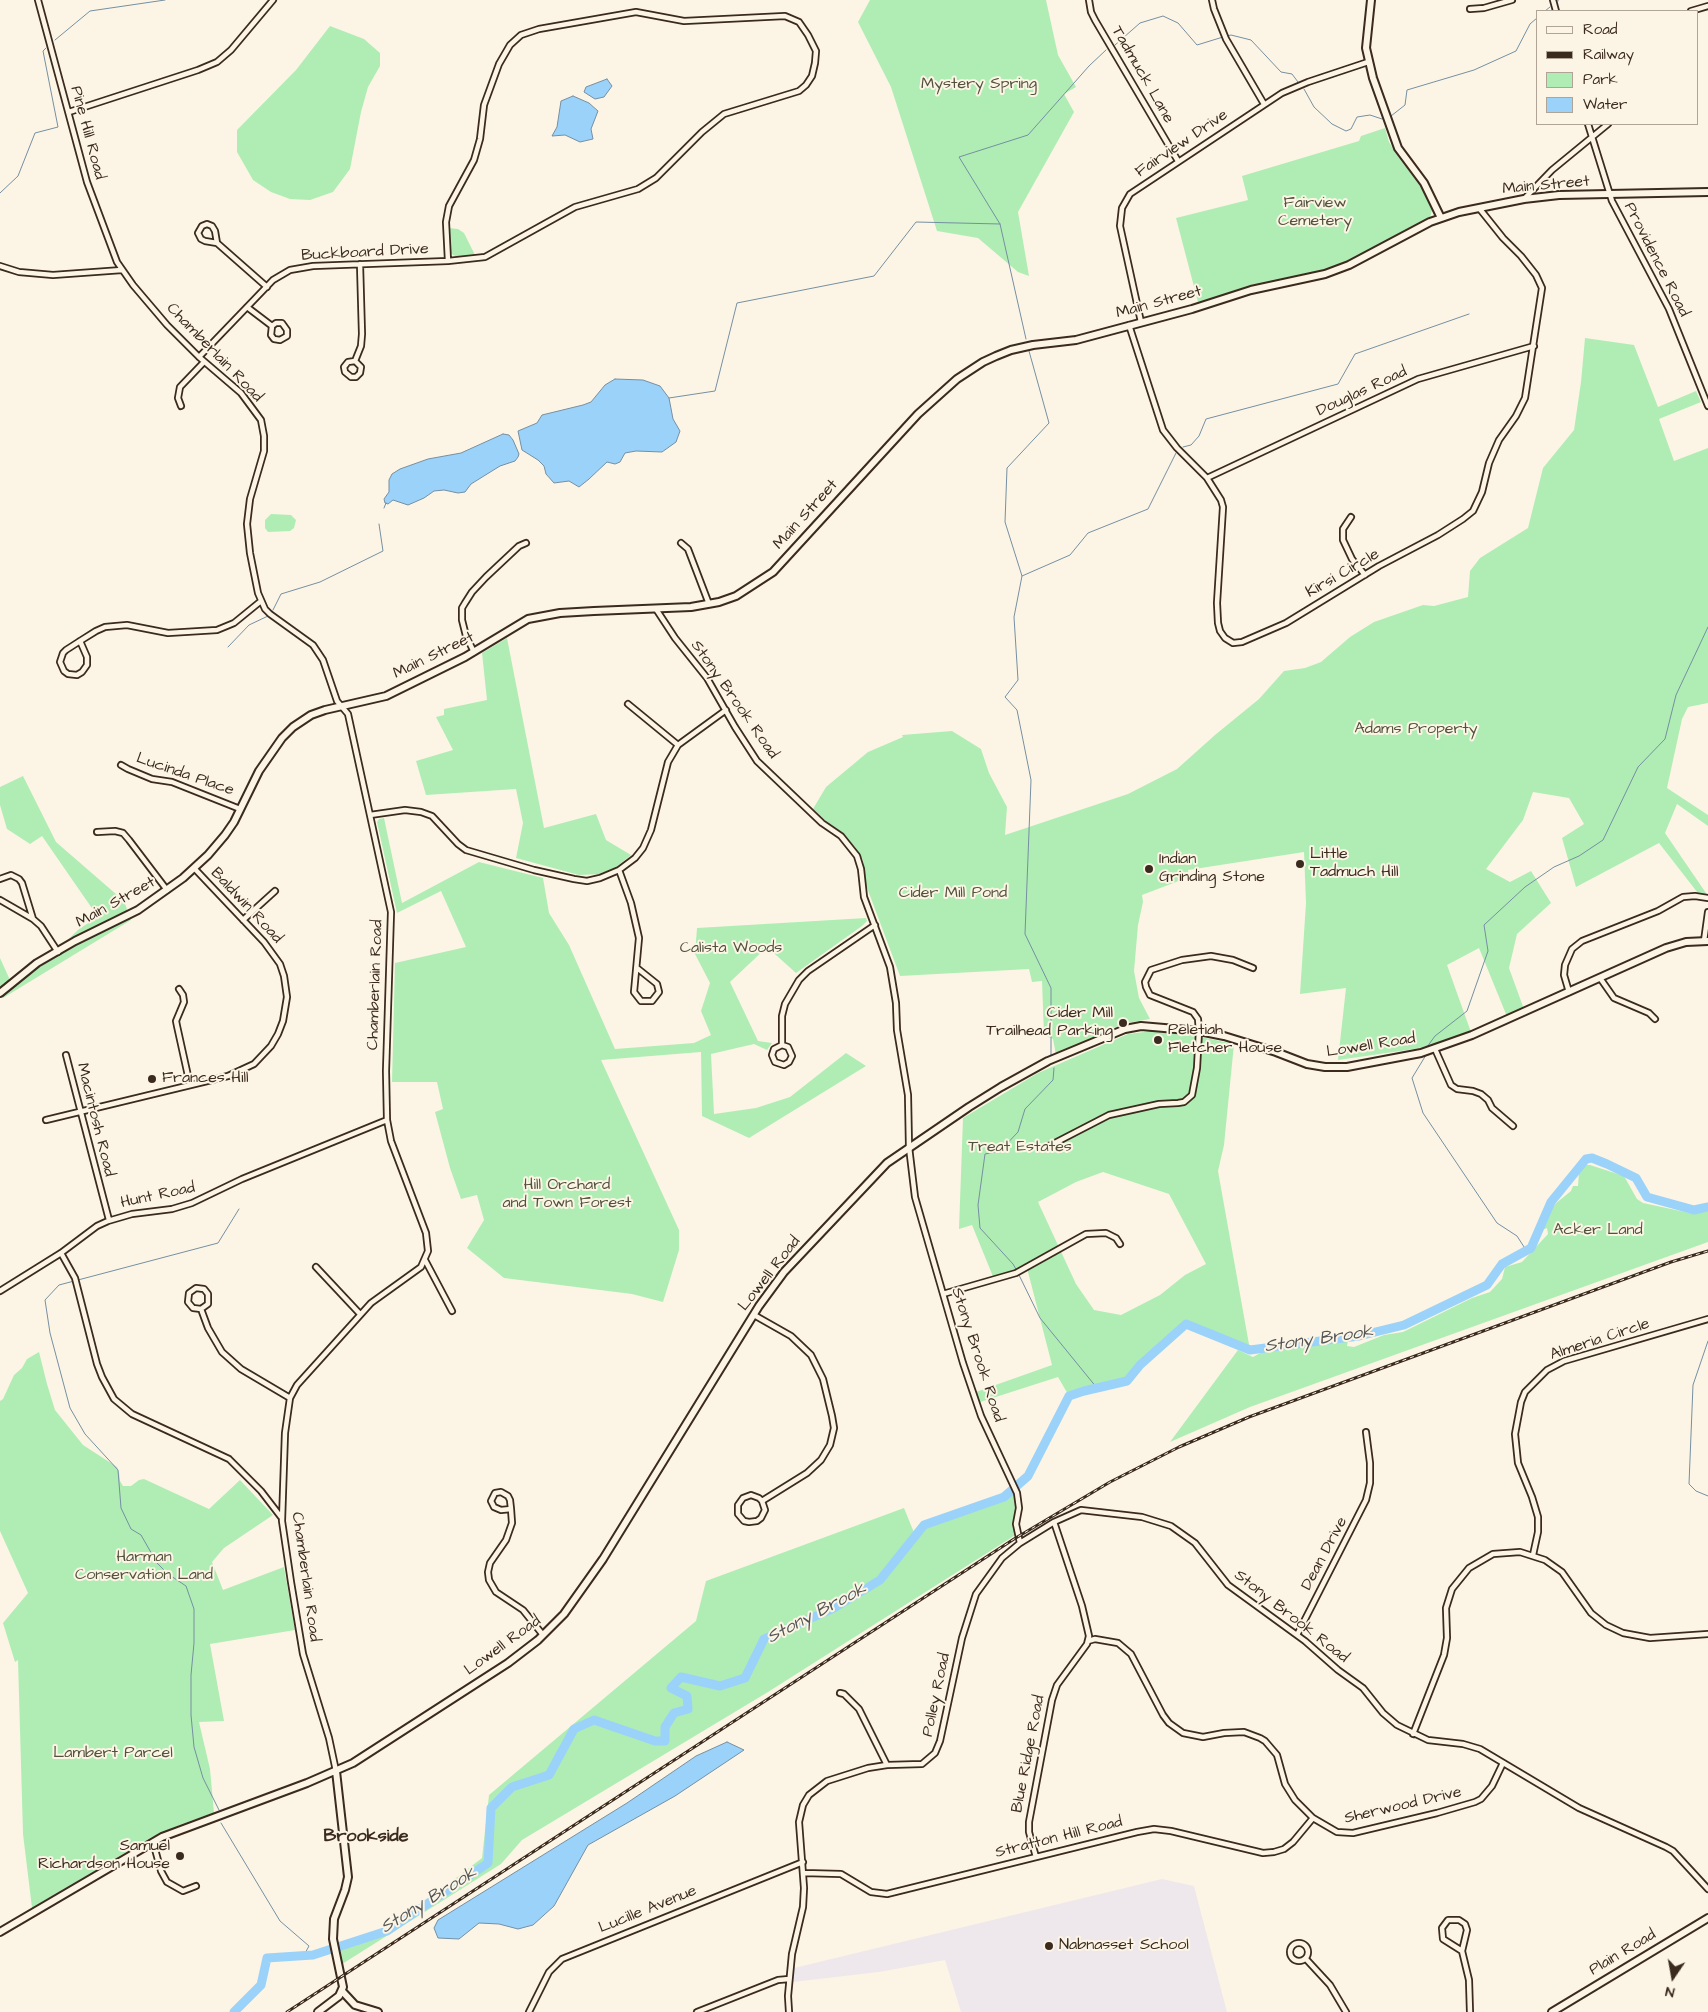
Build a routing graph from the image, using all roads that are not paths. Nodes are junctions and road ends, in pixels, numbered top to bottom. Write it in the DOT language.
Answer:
graph roads {
  1 [pos="38,0"];
  2 [pos="273,0"];
  3 [pos="1089,0"];
  4 [pos="1212,0"];
  5 [pos="1371,0"];
  6 [pos="1512,0"];
  7 [pos="1708,6"];
  8 [pos="1470,9"];
  9 [pos="1694,10"];
  10 [pos="1368,62"];
  11 [pos="1264,104"];
  12 [pos="68,112"];
  13 [pos="1588,125"];
  14 [pos="1607,125"];
  15 [pos="1592,137"];
  16 [pos="1178,161"];
  17 [pos="1708,192"];
  18 [pos="1610,195"];
  19 [pos="1524,199"];
  20 [pos="1479,208"];
  21 [pos="1441,218"];
  22 [pos="218,243"];
  23 [pos="448,261"];
  24 [pos="360,264"];
  25 [pos="0,266"];
  26 [pos="122,270"];
  27 [pos="267,286"];
  28 [pos="247,307"];
  29 [pos="1142,322"];
  30 [pos="1129,325"];
  31 [pos="272,326"];
  32 [pos="1534,346"];
  33 [pos="199,357"];
  34 [pos="355,361"];
  35 [pos="204,362"];
  36 [pos="181,406"];
  37 [pos="1708,406"];
  38 [pos="1207,478"];
  39 [pos="1351,517"];
  40 [pos="526,543"];
  41 [pos="681,543"];
  42 [pos="1365,575"];
  43 [pos="261,602"];
  44 [pos="709,604"];
  45 [pos="656,609"];
  46 [pos="80,641"];
  47 [pos="474,652"];
  48 [pos="628,704"];
  49 [pos="342,706"];
  50 [pos="726,710"];
  51 [pos="678,745"];
  52 [pos="121,765"];
  53 [pos="240,808"];
  54 [pos="370,815"];
  55 [pos="97,832"];
  56 [pos="194,868"];
  57 [pos="619,870"];
  58 [pos="0,879"];
  59 [pos="167,890"];
  60 [pos="275,891"];
  61 [pos="1708,898"];
  62 [pos="0,900"];
  63 [pos="1708,912"];
  64 [pos="33,919"];
  65 [pos="243,920"];
  66 [pos="875,925"];
  67 [pos="1706,941"];
  68 [pos="58,952"];
  69 [pos="637,968"];
  70 [pos="1253,968"];
  71 [pos="1600,978"];
  72 [pos="179,989"];
  73 [pos="1569,992"];
  74 [pos="0,993"];
  75 [pos="1655,1019"];
  76 [pos="1199,1031"];
  77 [pos="782,1045"];
  78 [pos="1435,1049"];
  79 [pos="66,1055"];
  80 [pos="190,1085"];
  81 [pos="81,1112"];
  82 [pos="46,1120"];
  83 [pos="387,1120"];
  84 [pos="1513,1126"];
  85 [pos="909,1146"];
  86 [pos="1049,1146"];
  87 [pos="108,1220"];
  88 [pos="1120,1244"];
  89 [pos="62,1253"];
  90 [pos="425,1260"];
  91 [pos="316,1267"];
  92 [pos="0,1291"];
  93 [pos="943,1294"];
  94 [pos="201,1309"];
  95 [pos="452,1311"];
  96 [pos="360,1314"];
  97 [pos="754,1315"];
  98 [pos="1708,1320"];
  99 [pos="290,1398"];
  100 [pos="1366,1432"];
  101 [pos="762,1501"];
  102 [pos="511,1509"];
  103 [pos="282,1518"];
  104 [pos="1054,1522"];
  105 [pos="1020,1543"];
  106 [pos="1533,1554"];
  107 [pos="1708,1634"];
  108 [pos="543,1635"];
  109 [pos="1297,1635"];
  110 [pos="1088,1641"];
  111 [pos="840,1693"];
  112 [pos="1412,1734"];
  113 [pos="1503,1763"];
  114 [pos="887,1765"];
  115 [pos="336,1771"];
  116 [pos="1313,1818"];
  117 [pos="153,1842"];
  118 [pos="1036,1857"];
  119 [pos="803,1862"];
  120 [pos="804,1873"];
  121 [pos="196,1886"];
  122 [pos="1708,1890"];
  123 [pos="1708,1918"];
  124 [pos="0,1932"];
  125 [pos="1462,1951"];
  126 [pos="1306,1959"];
  127 [pos="789,1979"];
  128 [pos="342,1991"];
  129 [pos="1556,2011"];
  130 [pos="318,2012"];
  131 [pos="378,2012"];
  132 [pos="528,2012"];
  133 [pos="697,2012"];
  134 [pos="789,2012"];
  135 [pos="1346,2012"];
  136 [pos="1470,2012"];
  1 -- 12 [label="street, Pine Hill Road"];
  2 -- 12 [label="street"];
  3 -- 16 [label="street, Tadmuck Lane"];
  4 -- 11 [label="street"];
  5 -- 10 [label="street"];
  6 -- 8 [label="street"];
  7 -- 9 [label="street"];
  10 -- 11 [label="street, Fairview Drive"];
  10 -- 21 [label="street"];
  11 -- 16 [label="street, Fairview Drive"];
  12 -- 26 [label="street, Pine Hill Road"];
  13 -- 15 [label="street, Providence Road"];
  14 -- 15 [label="street"];
  15 -- 18 [label="street, Providence Road"];
  15 -- 19 [label="street"];
  16 -- 29 [label="street, Fairview Drive"];
  17 -- 18 [label="street, Main Street"];
  18 -- 19 [label="street, Main Street"];
  18 -- 37 [label="street, Providence Road"];
  19 -- 20 [label="street, Main Street"];
  20 -- 21 [label="street, Main Street"];
  20 -- 32 [label="street, Kirsi Circle"];
  21 -- 29 [label="street, Main Street"];
  22 -- 22 [label="street"];
  22 -- 27 [label="street"];
  23 -- 23 [label="street, Buckboard Drive"];
  23 -- 24 [label="street, Buckboard Drive"];
  24 -- 27 [label="street, Buckboard Drive"];
  24 -- 34 [label="street"];
  25 -- 26 [label="street"];
  26 -- 33 [label="street, Chamberlain Road"];
  27 -- 28 [label="street, Buckboard Drive"];
  28 -- 31 [label="street"];
  28 -- 33 [label="street, Buckboard Drive"];
  29 -- 30 [label="street, Main Street"];
  30 -- 38 [label="street, Kirsi Circle"];
  30 -- 44 [label="street, Main Street"];
  32 -- 38 [label="street, Douglas Road"];
  32 -- 42 [label="street, Kirsi Circle"];
  33 -- 35 [label="street, Chamberlain Road"];
  35 -- 36 [label="street"];
  35 -- 43 [label="street, Chamberlain Road"];
  38 -- 42 [label="street, Kirsi Circle"];
  39 -- 42 [label="street"];
  40 -- 47 [label="street"];
  41 -- 44 [label="street"];
  43 -- 46 [label="street"];
  43 -- 49 [label="street, Chamberlain Road"];
  44 -- 45 [label="street, Main Street"];
  45 -- 47 [label="street, Main Street"];
  45 -- 50 [label="street, Stony Brook Road"];
  46 -- 46 [label="street"];
  47 -- 49 [label="street, Main Street"];
  48 -- 51 [label="street"];
  49 -- 53 [label="street, Main Street"];
  49 -- 54 [label="street, Chamberlain Road"];
  50 -- 51 [label="street"];
  50 -- 66 [label="street, Stony Brook Road"];
  51 -- 57 [label="street"];
  52 -- 53 [label="street, Lucinda Place"];
  53 -- 56 [label="street, Main Street"];
  54 -- 57 [label="street"];
  54 -- 83 [label="street, Chamberlain Road"];
  55 -- 59 [label="street"];
  56 -- 59 [label="street, Main Street"];
  56 -- 65 [label="street, Baldwin Road"];
  57 -- 69 [label="street"];
  58 -- 64 [label="street"];
  59 -- 68 [label="street, Main Street"];
  60 -- 65 [label="street"];
  61 -- 73 [label="street"];
  62 -- 64 [label="street"];
  63 -- 67 [label="street"];
  64 -- 68 [label="street"];
  65 -- 80 [label="street, Baldwin Road"];
  66 -- 77 [label="street"];
  66 -- 85 [label="street, Stony Brook Road"];
  67 -- 71 [label="street, Lowell Road"];
  68 -- 74 [label="street, Main Street"];
  69 -- 69 [label="street"];
  70 -- 76 [label="street"];
  71 -- 73 [label="street, Lowell Road"];
  71 -- 75 [label="street"];
  72 -- 80 [label="street"];
  73 -- 78 [label="street, Lowell Road"];
  76 -- 78 [label="street, Lowell Road"];
  76 -- 85 [label="street, Lowell Road"];
  76 -- 86 [label="street"];
  77 -- 77 [label="street"];
  78 -- 84 [label="street"];
  79 -- 81 [label="street, Macintosh Road"];
  80 -- 81 [label="street, Baldwin Road"];
  81 -- 82 [label="street, Baldwin Road"];
  81 -- 87 [label="street, Macintosh Road"];
  83 -- 87 [label="street, Hunt Road"];
  83 -- 90 [label="street, Chamberlain Road"];
  85 -- 93 [label="street, Stony Brook Road"];
  85 -- 97 [label="street, Lowell Road"];
  87 -- 89 [label="street, Hunt Road"];
  88 -- 93 [label="street"];
  89 -- 92 [label="street, Hunt Road"];
  89 -- 103 [label="street"];
  90 -- 95 [label="street"];
  90 -- 96 [label="street, Chamberlain Road"];
  91 -- 96 [label="street"];
  93 -- 105 [label="street, Stony Brook Road"];
  94 -- 94 [label="street"];
  94 -- 99 [label="street"];
  96 -- 99 [label="street, Chamberlain Road"];
  97 -- 101 [label="street"];
  97 -- 108 [label="street, Lowell Road"];
  98 -- 106 [label="street, Almeria Circle"];
  99 -- 103 [label="street, Chamberlain Road"];
  100 -- 109 [label="street, Dean Drive"];
  101 -- 101 [label="street"];
  102 -- 102 [label="street"];
  102 -- 108 [label="street"];
  103 -- 115 [label="street, Chamberlain Road"];
  104 -- 105 [label="street, Stony Brook Road"];
  104 -- 109 [label="street, Stony Brook Road"];
  104 -- 110 [label="street"];
  105 -- 114 [label="street, Polley Road"];
  106 -- 107 [label="street"];
  106 -- 112 [label="street"];
  108 -- 115 [label="street, Lowell Road"];
  109 -- 112 [label="street, Stony Brook Road"];
  110 -- 116 [label="street, Sherwood Drive"];
  110 -- 118 [label="street, Blue Ridge Road"];
  111 -- 114 [label="street"];
  112 -- 113 [label="street, Stony Brook Road"];
  113 -- 116 [label="street, Sherwood Drive"];
  113 -- 122 [label="street, Stony Brook Road"];
  114 -- 119 [label="street, Polley Road"];
  115 -- 117 [label="street, Lowell Road"];
  115 -- 128 [label="street"];
  116 -- 118 [label="street, Stratton Hill Road"];
  117 -- 121 [label="street"];
  117 -- 124 [label="street, Lowell Road"];
  118 -- 120 [label="street, Stratton Hill Road"];
  119 -- 120 [label="street, Polley Road"];
  119 -- 132 [label="street, Lucille Avenue"];
  120 -- 127 [label="street, Polley Road"];
  123 -- 129 [label="street, Plain Road"];
  125 -- 125 [label="street"];
  125 -- 136 [label="street"];
  126 -- 126 [label="street"];
  126 -- 135 [label="street"];
  127 -- 133 [label="street"];
  127 -- 134 [label="street, Polley Road"];
  128 -- 130 [label="street"];
  128 -- 131 [label="street"];
}
